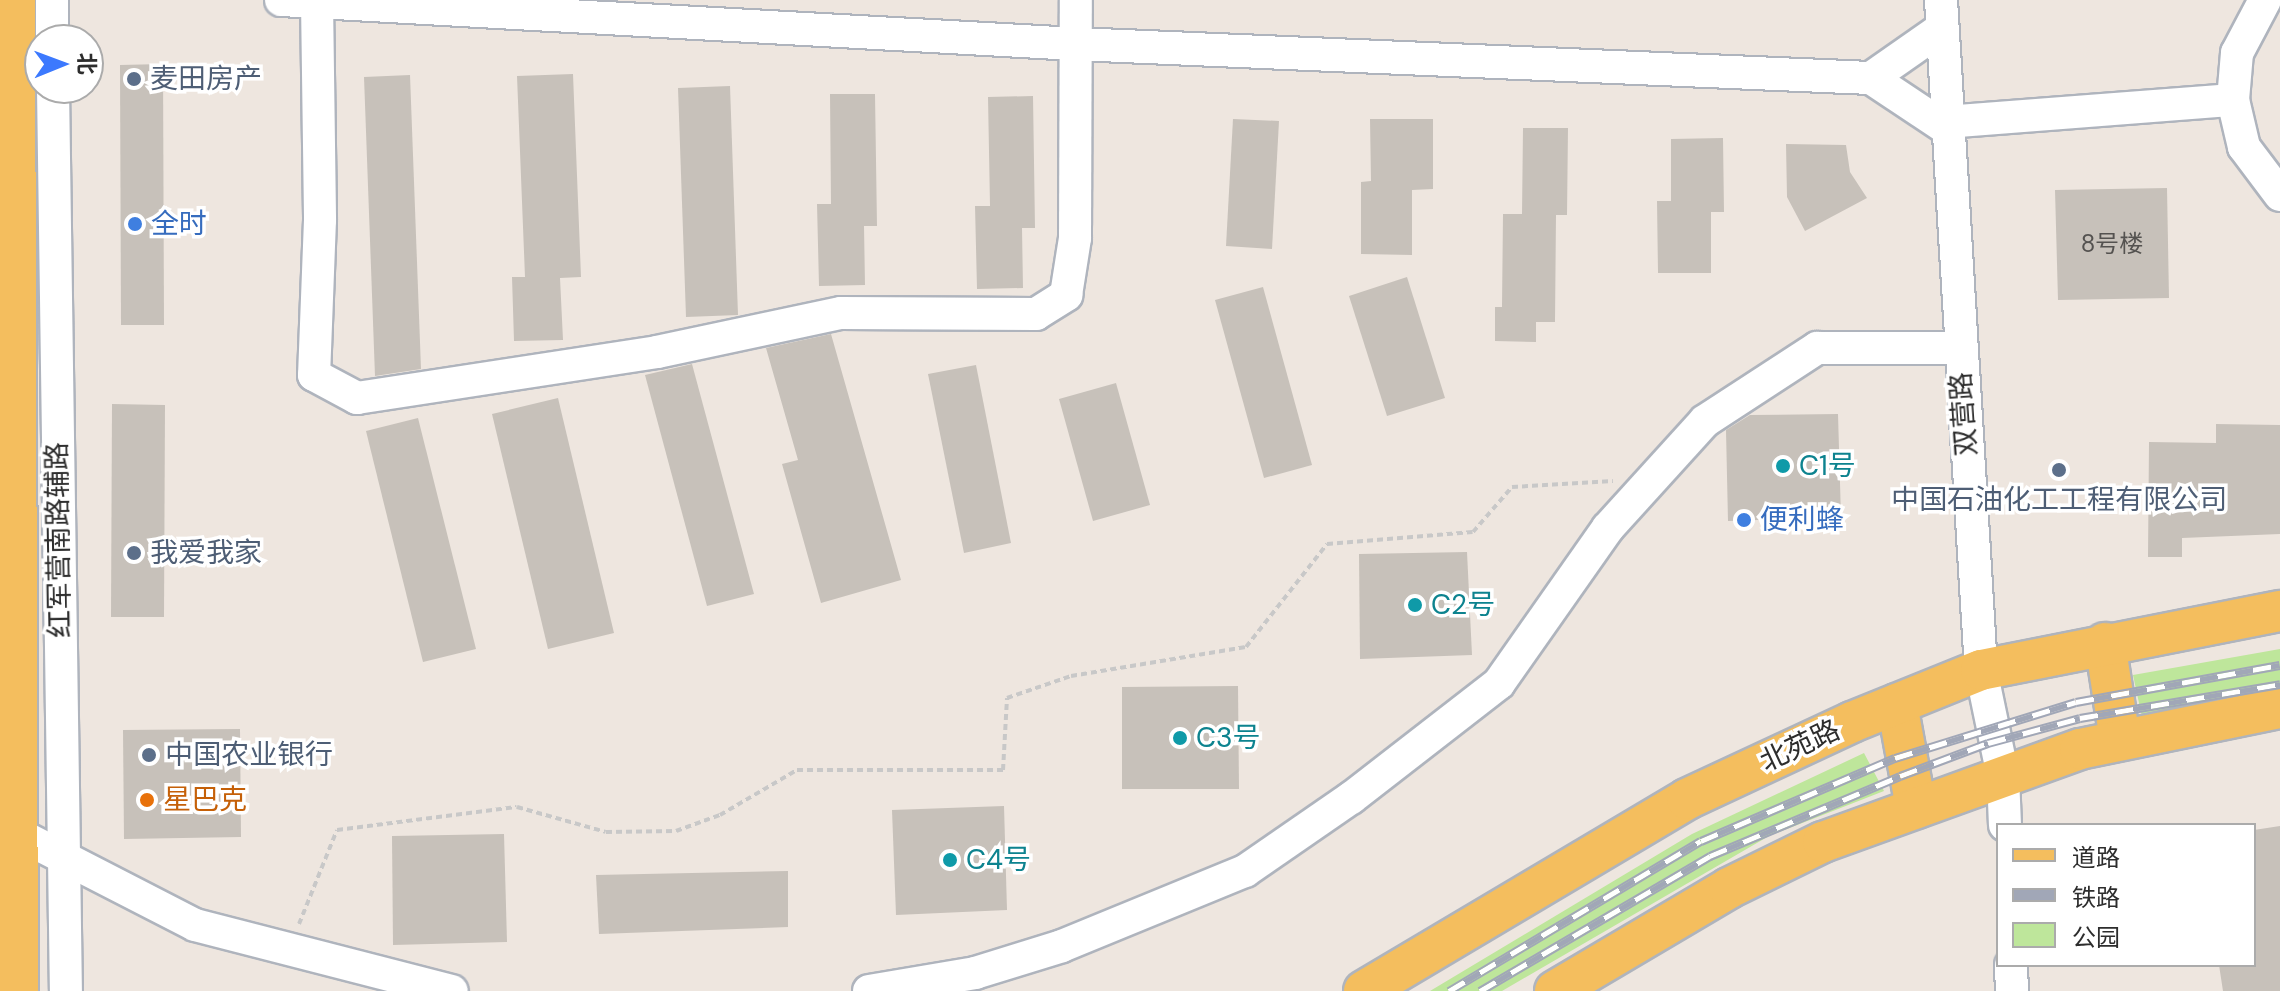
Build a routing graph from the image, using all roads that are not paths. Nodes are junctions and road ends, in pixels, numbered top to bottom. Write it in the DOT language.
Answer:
graph roads {
  1 [pos="15,0"];
  2 [pos="52,0"];
  3 [pos="281,0"];
  4 [pos="1076,0"];
  5 [pos="2265,0"];
  6 [pos="317,1"];
  7 [pos="1941,15"];
  8 [pos="52,24"];
  9 [pos="1076,44"];
  10 [pos="1871,78"];
  11 [pos="2233,100"];
  12 [pos="53,104"];
  13 [pos="1945,125"];
  14 [pos="2280,195"];
  15 [pos="1960,348"];
  16 [pos="2280,611"];
  17 [pos="2105,643"];
  18 [pos="1981,670"];
  19 [pos="1897,704"];
  20 [pos="2280,708"];
  21 [pos="2120,740"];
  22 [pos="2003,776"];
  23 [pos="1916,808"];
  24 [pos="2005,823"];
  25 [pos="8,832"];
  26 [pos="64,857"];
  27 [pos="2011,967"];
  28 [pos="18,991"];
  29 [pos="66,991"];
  30 [pos="452,991"];
  31 [pos="869,991"];
  32 [pos="1364,991"];
  33 [pos="1555,991"];
  34 [pos="2012,991"];
  1 -- 25 [label="main road"];
  2 -- 8 [label="street"];
  3 -- 6 [label="street"];
  4 -- 9 [label="street"];
  5 -- 11 [label="street"];
  6 -- 9 [label="street"];
  6 -- 9 [label="street"];
  7 -- 10 [label="street"];
  7 -- 13 [label="street, 双营路"];
  9 -- 10 [label="street"];
  10 -- 13 [label="street"];
  11 -- 13 [label="street"];
  11 -- 14 [label="street"];
  12 -- 26 [label="street, 红军营南路辅路"];
  13 -- 15 [label="street, 双营路"];
  15 -- 18 [label="street, 双营路"];
  15 -- 31 [label="street"];
  16 -- 17 [label="main road, 北苑路"];
  17 -- 18 [label="main road, 北苑路"];
  17 -- 21 [label="main road"];
  18 -- 19 [label="main road, 北苑路"];
  18 -- 22 [label="street, 双营路"];
  19 -- 23 [label="main road"];
  19 -- 32 [label="main road, 北苑路"];
  20 -- 21 [label="main road"];
  21 -- 22 [label="main road"];
  22 -- 23 [label="main road"];
  22 -- 24 [label="street, 双营路"];
  23 -- 33 [label="main road"];
  25 -- 26 [label="street"];
  25 -- 28 [label="main road"];
  26 -- 29 [label="street, 红军营南路辅路"];
  26 -- 30 [label="street"];
  27 -- 34 [label="street"];
}
